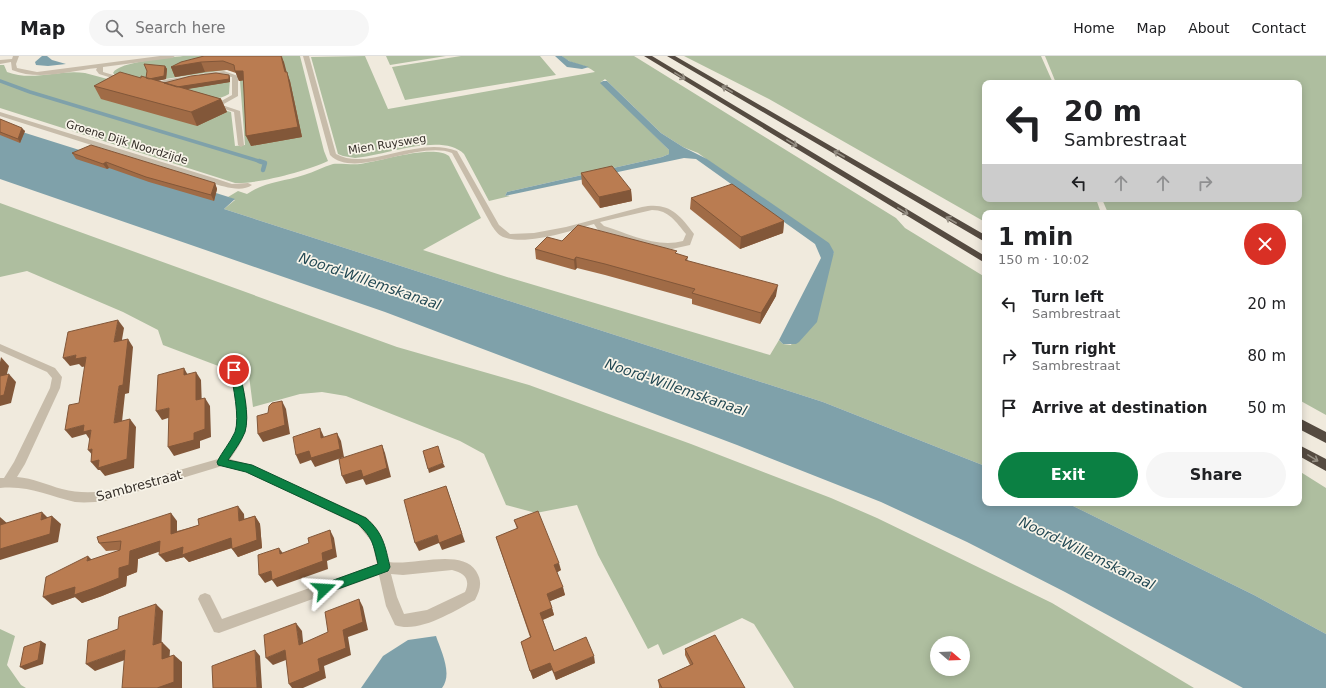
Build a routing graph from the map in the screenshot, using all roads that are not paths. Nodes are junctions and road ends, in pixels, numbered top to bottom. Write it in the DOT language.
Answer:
graph roads {
  1 [pos="172,56"];
  2 [pos="306,56"];
  3 [pos="647,56"];
  4 [pos="670,56"];
  5 [pos="15,58"];
  6 [pos="0,62"];
  7 [pos="100,66"];
  8 [pos="135,83"];
  9 [pos="143,85"];
  10 [pos="150,87"];
  11 [pos="164,91"];
  12 [pos="205,102"];
  13 [pos="218,105"];
  14 [pos="0,114"];
  15 [pos="241,145"];
  16 [pos="248,185"];
  17 [pos="595,221"];
  18 [pos="982,237"];
  19 [pos="982,258"];
  20 [pos="0,347"];
  21 [pos="234,370"];
  22 [pos="1302,425"];
  23 [pos="1326,438"];
  24 [pos="1302,452"];
  25 [pos="222,462"];
  26 [pos="1326,466"];
  27 [pos="4,483"];
  28 [pos="384,567"];
  29 [pos="205,599"];
  1 -- 7 [label="street"];
  2 -- 17 [label="street, Mien Ruysweg"];
  3 -- 19 [label="highway, one-way"];
  18 -- 4 [label="highway, one-way"];
  5 -- 6 [label="street"];
  5 -- 7 [label="street"];
  7 -- 8 [label="street"];
  9 -- 10 [label="street"];
  10 -- 11 [label="street"];
  10 -- 13 [label="street"];
  12 -- 13 [label="street"];
  13 -- 15 [label="street"];
  14 -- 16 [label="street, Groene Dijk Noordzijde"];
  17 -- 17 [label="street, Mien Ruysweg"];
  20 -- 27 [label="street, Sambrestraat"];
  21 -- 25 [label="street"];
  22 -- 23 [label="highway"];
  24 -- 26 [label="highway, one-way"];
  25 -- 27 [label="street, Sambrestraat"];
  25 -- 28 [label="street, Sambrestraat"];
  28 -- 28 [label="street, Sambrestraat"];
  28 -- 29 [label="street, Sambrestraat"];
}
